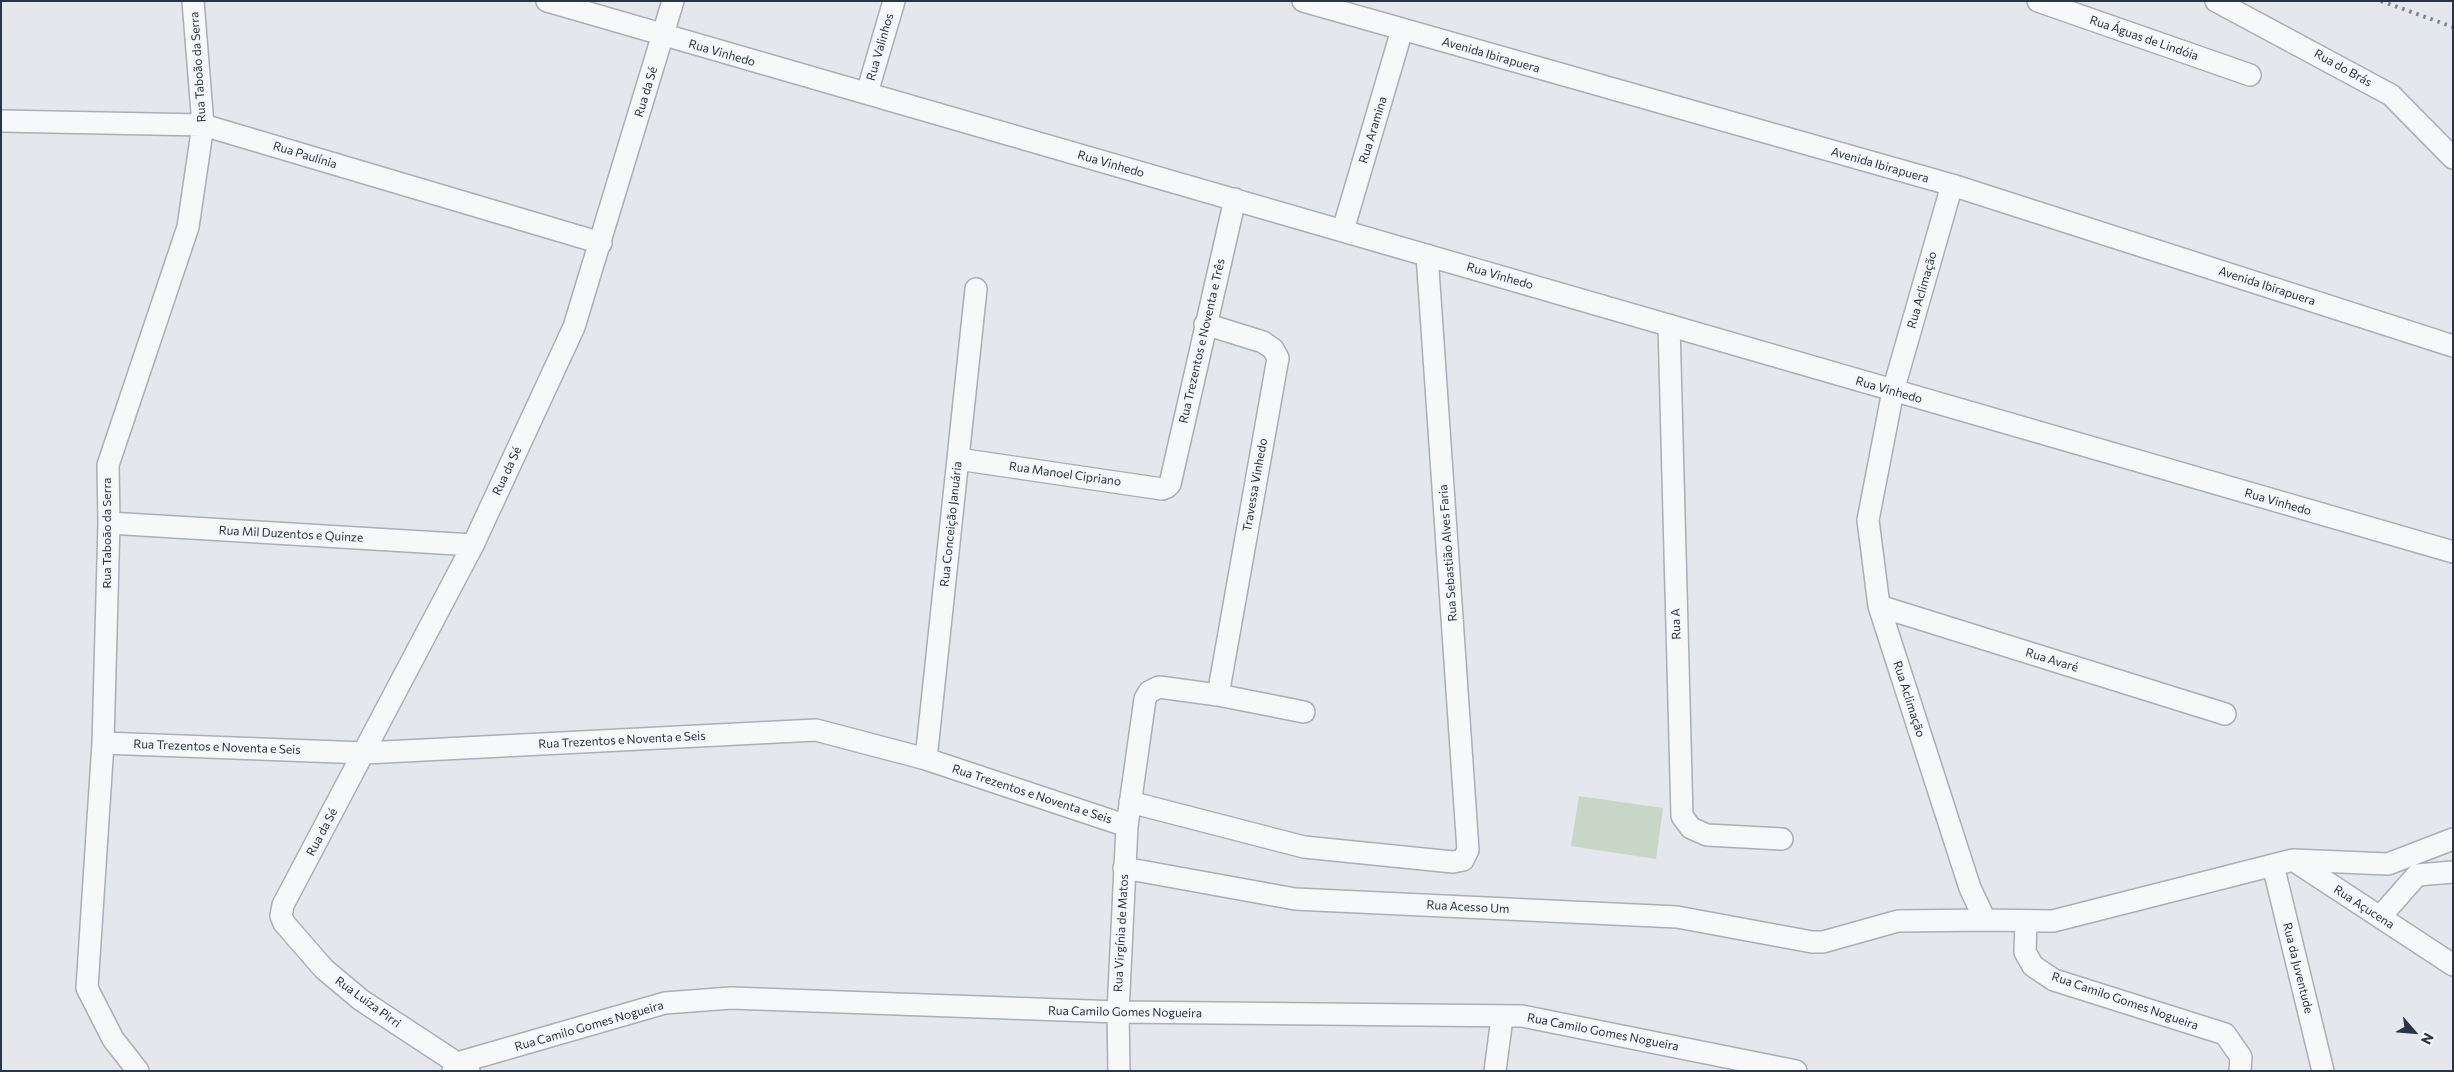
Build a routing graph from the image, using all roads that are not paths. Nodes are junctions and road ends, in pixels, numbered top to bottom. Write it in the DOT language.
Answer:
graph roads {
  1 [pos="193,1"];
  2 [pos="547,1"];
  3 [pos="673,1"];
  4 [pos="894,1"];
  5 [pos="1303,1"];
  6 [pos="2038,1"];
  7 [pos="2216,1"];
  8 [pos="1402,30"];
  9 [pos="663,36"];
  10 [pos="2250,75"];
  11 [pos="867,93"];
  12 [pos="1,121"];
  13 [pos="203,125"];
  14 [pos="2453,158"];
  15 [pos="1952,185"];
  16 [pos="1235,199"];
  17 [pos="1344,230"];
  18 [pos="601,243"];
  19 [pos="1427,255"];
  20 [pos="976,290"];
  21 [pos="1205,324"];
  22 [pos="1669,325"];
  23 [pos="2453,346"];
  24 [pos="1893,391"];
  25 [pos="958,459"];
  26 [pos="1170,484"];
  27 [pos="109,523"];
  28 [pos="473,546"];
  29 [pos="2453,552"];
  30 [pos="1879,606"];
  31 [pos="1218,695"];
  32 [pos="1304,712"];
  33 [pos="2225,714"];
  34 [pos="103,743"];
  35 [pos="365,753"];
  36 [pos="926,759"];
  37 [pos="1130,802"];
  38 [pos="1127,826"];
  39 [pos="1782,839"];
  40 [pos="2453,839"];
  41 [pos="2283,863"];
  42 [pos="1124,868"];
  43 [pos="2453,872"];
  44 [pos="281,916"];
  45 [pos="2380,917"];
  46 [pos="1985,920"];
  47 [pos="2026,921"];
  48 [pos="2453,965"];
  49 [pos="1118,1012"];
  50 [pos="1502,1018"];
  51 [pos="460,1068"];
  52 [pos="138,1071"];
  53 [pos="1119,1071"];
  54 [pos="1495,1071"];
  55 [pos="1796,1071"];
  56 [pos="2240,1071"];
  57 [pos="2322,1071"];
  1 -- 13 [label="street, Rua Taboão da Serra"];
  2 -- 9 [label="street, Rua Vinhedo"];
  3 -- 9 [label="street, Rua da Sé"];
  4 -- 11 [label="street, Rua Valinhos"];
  5 -- 8 [label="street, Avenida Ibirapuera"];
  6 -- 10 [label="street, Rua Águas de Lindóia"];
  7 -- 14 [label="street, Rua do Brás"];
  8 -- 15 [label="street, Avenida Ibirapuera"];
  8 -- 17 [label="street, Rua Aramina"];
  9 -- 11 [label="street, Rua Vinhedo"];
  9 -- 18 [label="street, Rua da Sé"];
  11 -- 16 [label="street, Rua Vinhedo"];
  12 -- 13 [label="street, Rua Paulínia"];
  13 -- 18 [label="street, Rua Paulínia"];
  13 -- 27 [label="street, Rua Taboão da Serra"];
  15 -- 23 [label="street, Avenida Ibirapuera"];
  15 -- 24 [label="street, Rua Aclimação"];
  16 -- 17 [label="street, Rua Vinhedo"];
  16 -- 21 [label="street, Rua Trezentos e Noventa e Três"];
  17 -- 19 [label="street, Rua Vinhedo"];
  18 -- 28 [label="street, Rua da Sé"];
  19 -- 22 [label="street, Rua Vinhedo"];
  19 -- 37 [label="street, Rua Sebastião Alves Faria"];
  20 -- 25 [label="street, Rua Conceição Januária"];
  21 -- 26 [label="street, Rua Trezentos e Noventa e Três"];
  21 -- 31 [label="street, Travessa Vinhedo"];
  22 -- 24 [label="street, Rua Vinhedo"];
  22 -- 39 [label="street, Rua A"];
  24 -- 29 [label="street, Rua Vinhedo"];
  24 -- 30 [label="street, Rua Aclimação"];
  25 -- 26 [label="street, Rua Manoel Cipriano"];
  25 -- 36 [label="street, Rua Conceição Januária"];
  27 -- 28 [label="street, Rua Mil Duzentos e Quinze"];
  27 -- 34 [label="street, Rua Taboão da Serra"];
  28 -- 35 [label="street, Rua da Sé"];
  30 -- 33 [label="street, Rua Avaré"];
  30 -- 46 [label="street, Rua Aclimação"];
  31 -- 32 [label="street"];
  31 -- 37 [label="street"];
  34 -- 35 [label="street, Rua Trezentos e Noventa e Seis"];
  34 -- 52 [label="street, Rua Taboão da Serra"];
  35 -- 36 [label="street, Rua Trezentos e Noventa e Seis"];
  35 -- 44 [label="street, Rua da Sé"];
  36 -- 38 [label="street, Rua Trezentos e Noventa e Seis"];
  37 -- 38 [label="street"];
  38 -- 42 [label="street, Rua Virgínia de Matos"];
  40 -- 41 [label="street"];
  41 -- 45 [label="street, Rua Açucena"];
  41 -- 47 [label="street"];
  41 -- 57 [label="street, Rua da Juventude"];
  42 -- 46 [label="street, Rua Acesso Um"];
  42 -- 49 [label="street, Rua Virgínia de Matos"];
  43 -- 45 [label="street"];
  44 -- 51 [label="street, Rua Luiza Pirri"];
  45 -- 48 [label="street, Rua Açucena"];
  46 -- 47 [label="street"];
  47 -- 56 [label="street, Rua Camilo Gomes Nogueira"];
  49 -- 50 [label="street, Rua Camilo Gomes Nogueira"];
  49 -- 51 [label="street, Rua Camilo Gomes Nogueira"];
  49 -- 53 [label="street, Rua Virgínia de Matos"];
  50 -- 54 [label="street"];
  50 -- 55 [label="street, Rua Camilo Gomes Nogueira"];
}
